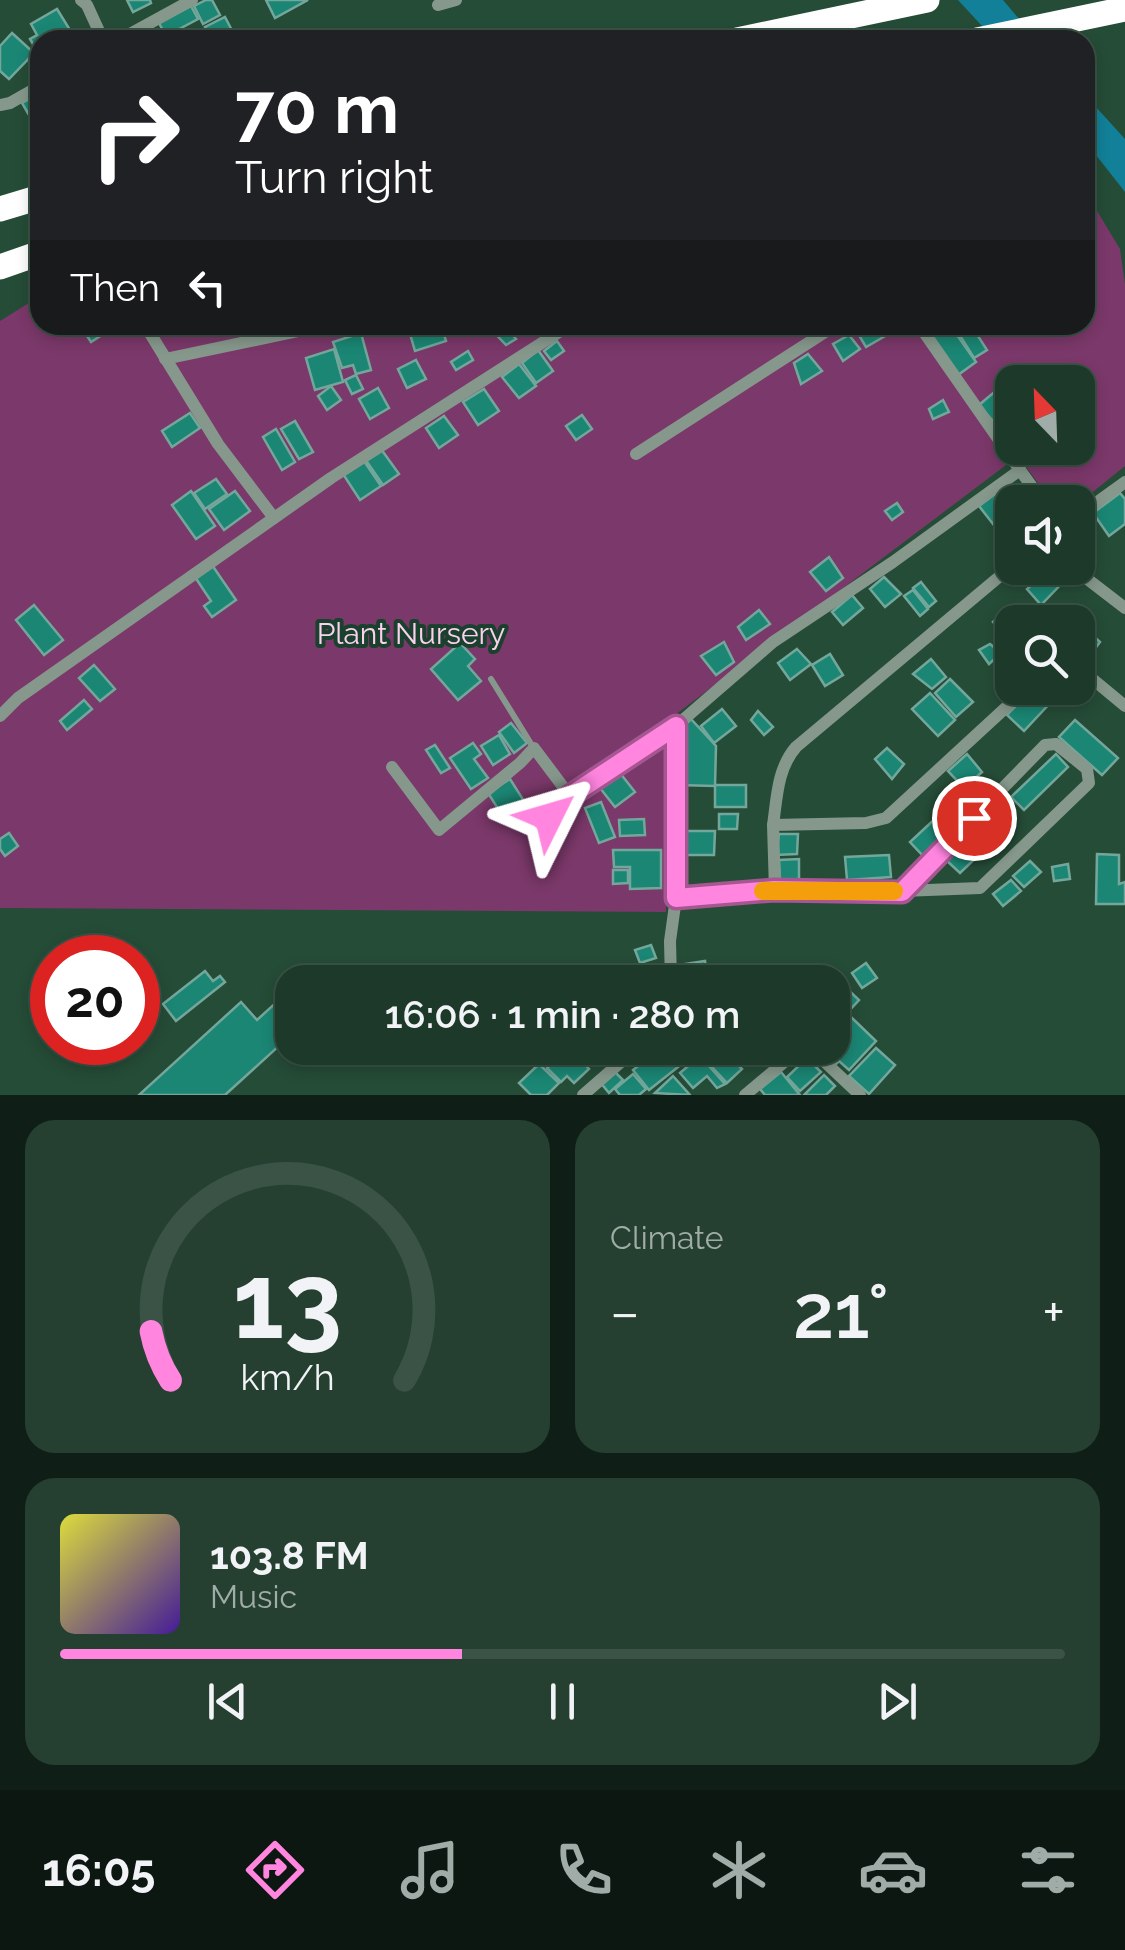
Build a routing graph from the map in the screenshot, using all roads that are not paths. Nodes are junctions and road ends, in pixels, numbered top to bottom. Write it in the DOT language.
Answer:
graph roads {
  1 [pos="81,0"];
  2 [pos="192,0"];
  3 [pos="456,0"];
  4 [pos="927,0"];
  5 [pos="438,5"];
  6 [pos="1125,9"];
  7 [pos="98,30"];
  8 [pos="136,30"];
  9 [pos="785,30"];
  10 [pos="1025,30"];
  11 [pos="30,90"];
  12 [pos="4,100"];
  13 [pos="30,200"];
  14 [pos="0,209"];
  15 [pos="30,258"];
  16 [pos="0,268"];
  17 [pos="151,335"];
  18 [pos="280,335"];
  19 [pos="555,335"];
  20 [pos="820,335"];
  21 [pos="925,335"];
  22 [pos="165,359"];
  23 [pos="636,454"];
  24 [pos="1020,470"];
  25 [pos="1125,482"];
  26 [pos="1031,485"];
  27 [pos="1095,504"];
  28 [pos="274,518"];
  29 [pos="995,580"];
  30 [pos="1095,585"];
  31 [pos="1125,608"];
  32 [pos="490,679"];
  33 [pos="1095,681"];
  34 [pos="1009,705"];
  35 [pos="1125,706"];
  36 [pos="0,716"];
  37 [pos="676,726"];
  38 [pos="534,748"];
  39 [pos="392,767"];
  40 [pos="570,796"];
  41 [pos="542,821"];
  42 [pos="773,825"];
  43 [pos="774,890"];
  44 [pos="902,892"];
  45 [pos="676,898"];
  46 [pos="671,965"];
  47 [pos="617,1065"];
  48 [pos="780,1065"];
  49 [pos="828,1065"];
  50 [pos="583,1095"];
  51 [pos="744,1095"];
  52 [pos="860,1095"];
  1 -- 7 [label="street"];
  2 -- 8 [label="street"];
  3 -- 5 [label="street"];
  4 -- 9 [label="highway"];
  6 -- 10 [label="highway"];
  11 -- 12 [label="street"];
  13 -- 14 [label="highway"];
  15 -- 16 [label="highway"];
  17 -- 22 [label="street"];
  18 -- 22 [label="street"];
  19 -- 28 [label="street"];
  20 -- 23 [label="street"];
  21 -- 24 [label="street"];
  22 -- 28 [label="street"];
  24 -- 26 [label="street"];
  24 -- 37 [label="street"];
  25 -- 27 [label="street"];
  28 -- 36 [label="street"];
  29 -- 42 [label="street"];
  30 -- 31 [label="street"];
  32 -- 38 [label="lane"];
  33 -- 35 [label="street"];
  34 -- 42 [label="street"];
  37 -- 40 [label="street"];
  37 -- 45 [label="street"];
  38 -- 39 [label="street"];
  38 -- 40 [label="street"];
  40 -- 41 [label="lane"];
  42 -- 43 [label="street"];
  43 -- 44 [label="street"];
  43 -- 45 [label="street"];
  44 -- 44 [label="street"];
  45 -- 46 [label="street"];
  47 -- 50 [label="street"];
  48 -- 51 [label="street"];
  49 -- 52 [label="street"];
}
